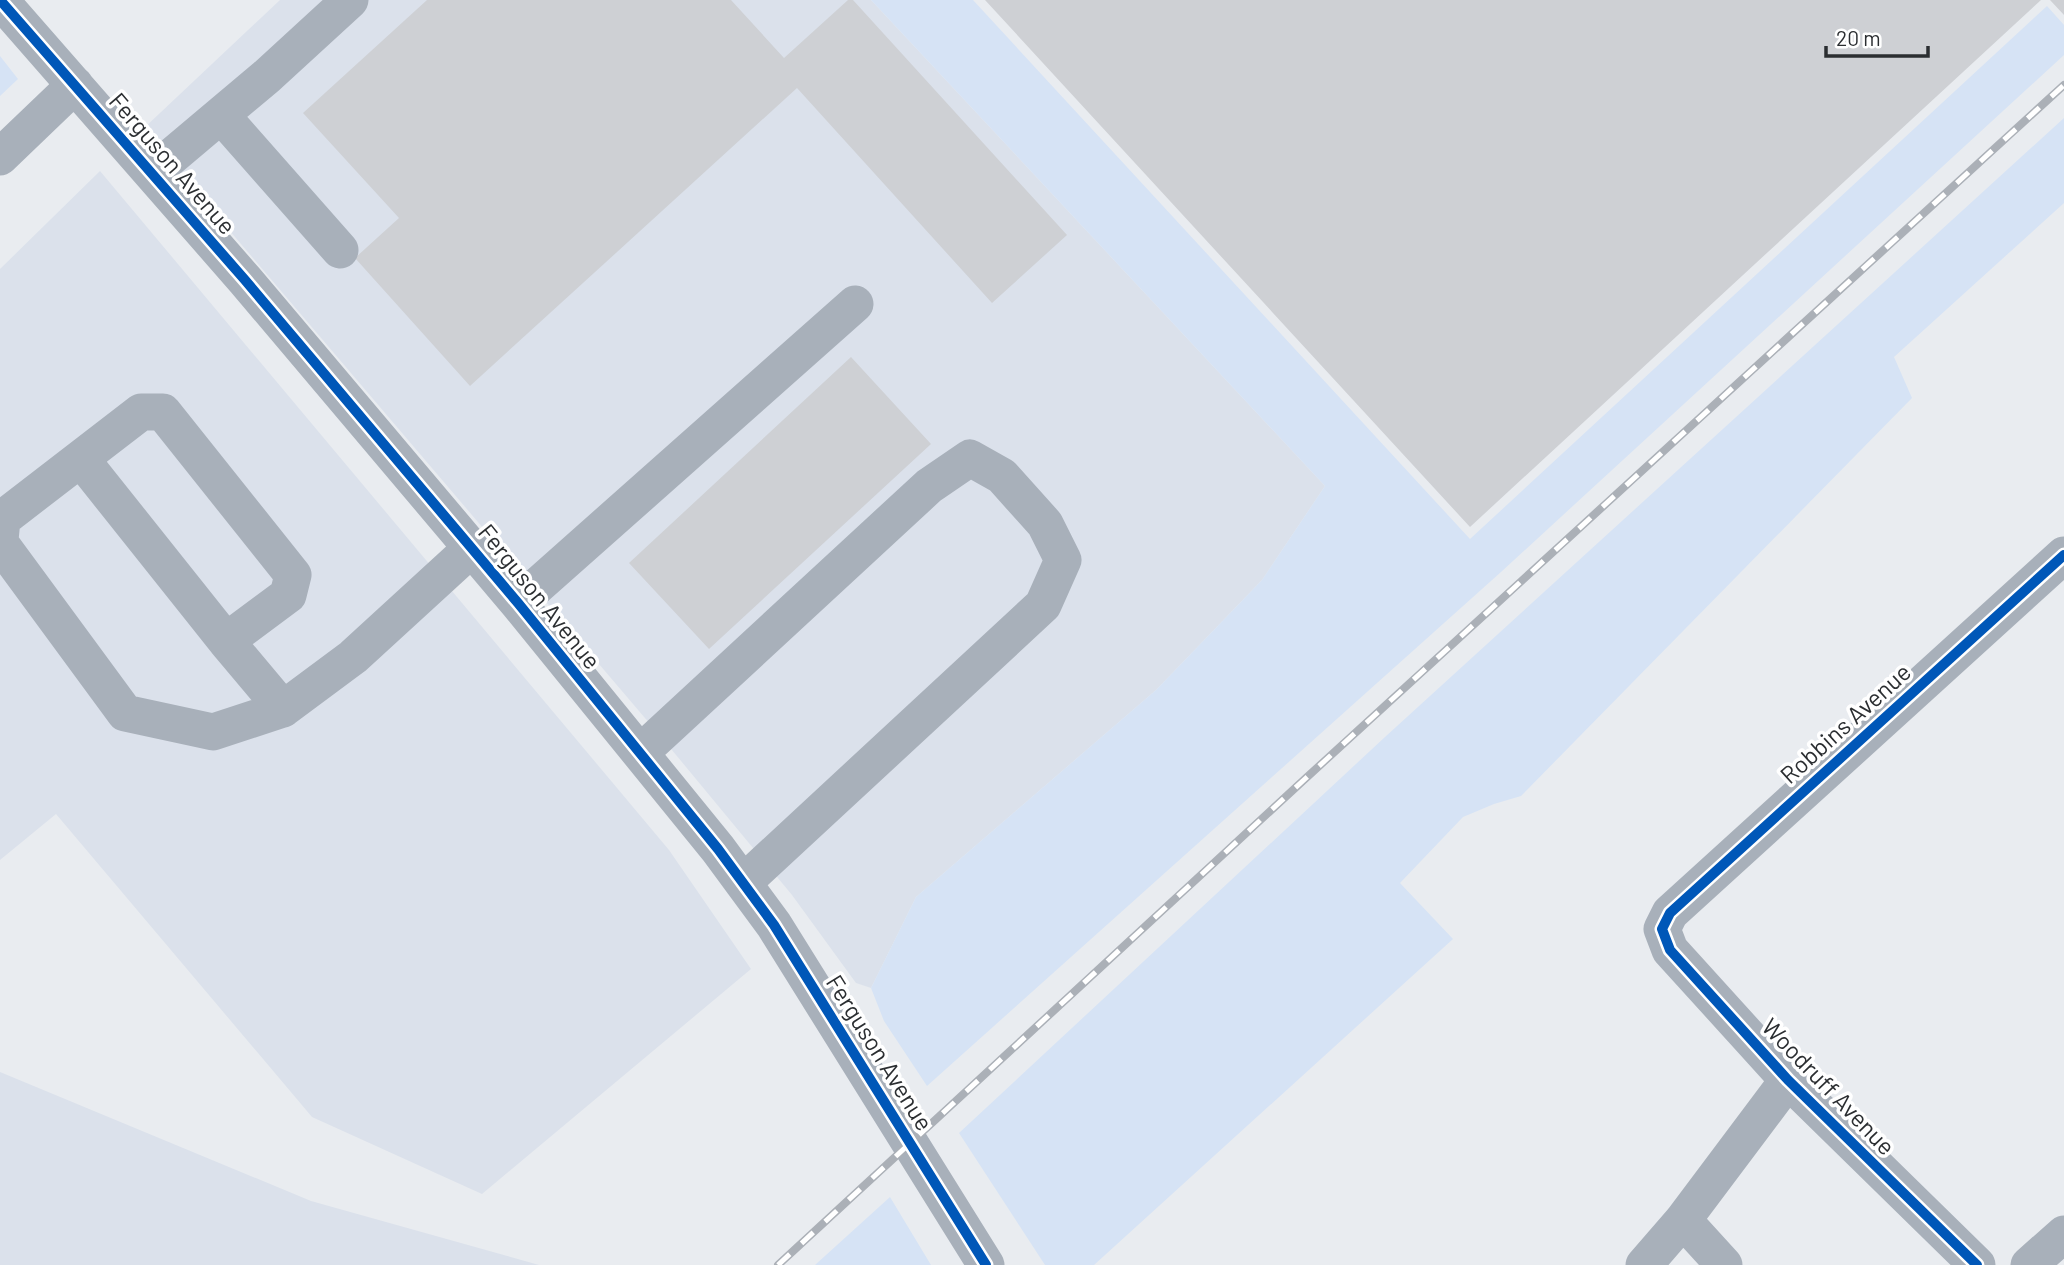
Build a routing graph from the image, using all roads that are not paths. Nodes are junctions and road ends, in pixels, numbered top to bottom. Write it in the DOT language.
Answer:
graph roads {
  1 [pos="350,0"];
  2 [pos="1,3"];
  3 [pos="75,85"];
  4 [pos="221,115"];
  5 [pos="0,158"];
  6 [pos="152,173"];
  7 [pos="340,250"];
  8 [pos="855,304"];
  9 [pos="81,458"];
  10 [pos="0,542"];
  11 [pos="472,548"];
  12 [pos="2064,555"];
  13 [pos="518,603"];
  14 [pos="226,641"];
  15 [pos="283,709"];
  16 [pos="640,753"];
  17 [pos="743,883"];
  18 [pos="1662,929"];
  19 [pos="1788,1080"];
  20 [pos="1683,1220"];
  21 [pos="2064,1234"];
  22 [pos="986,1265"];
  23 [pos="1644,1265"];
  24 [pos="1724,1265"];
  25 [pos="1977,1265"];
  26 [pos="2029,1265"];
  1 -- 4 [label="street"];
  2 -- 3 [label="street, Ferguson Avenue"];
  3 -- 5 [label="street"];
  3 -- 6 [label="street, Ferguson Avenue"];
  4 -- 6 [label="street"];
  4 -- 7 [label="street"];
  6 -- 11 [label="street, Ferguson Avenue"];
  8 -- 13 [label="street"];
  9 -- 10 [label="street"];
  9 -- 14 [label="street"];
  9 -- 14 [label="street"];
  10 -- 15 [label="street"];
  11 -- 13 [label="street, Ferguson Avenue"];
  11 -- 15 [label="street"];
  12 -- 18 [label="street, Robbins Avenue"];
  13 -- 16 [label="street, Ferguson Avenue"];
  14 -- 15 [label="street"];
  16 -- 17 [label="street, Ferguson Avenue"];
  16 -- 17 [label="street"];
  17 -- 22 [label="street, Ferguson Avenue"];
  18 -- 19 [label="street, Woodruff Avenue"];
  19 -- 20 [label="street"];
  19 -- 25 [label="street, Woodruff Avenue"];
  20 -- 23 [label="street"];
  20 -- 24 [label="street"];
  21 -- 26 [label="street"];
}
